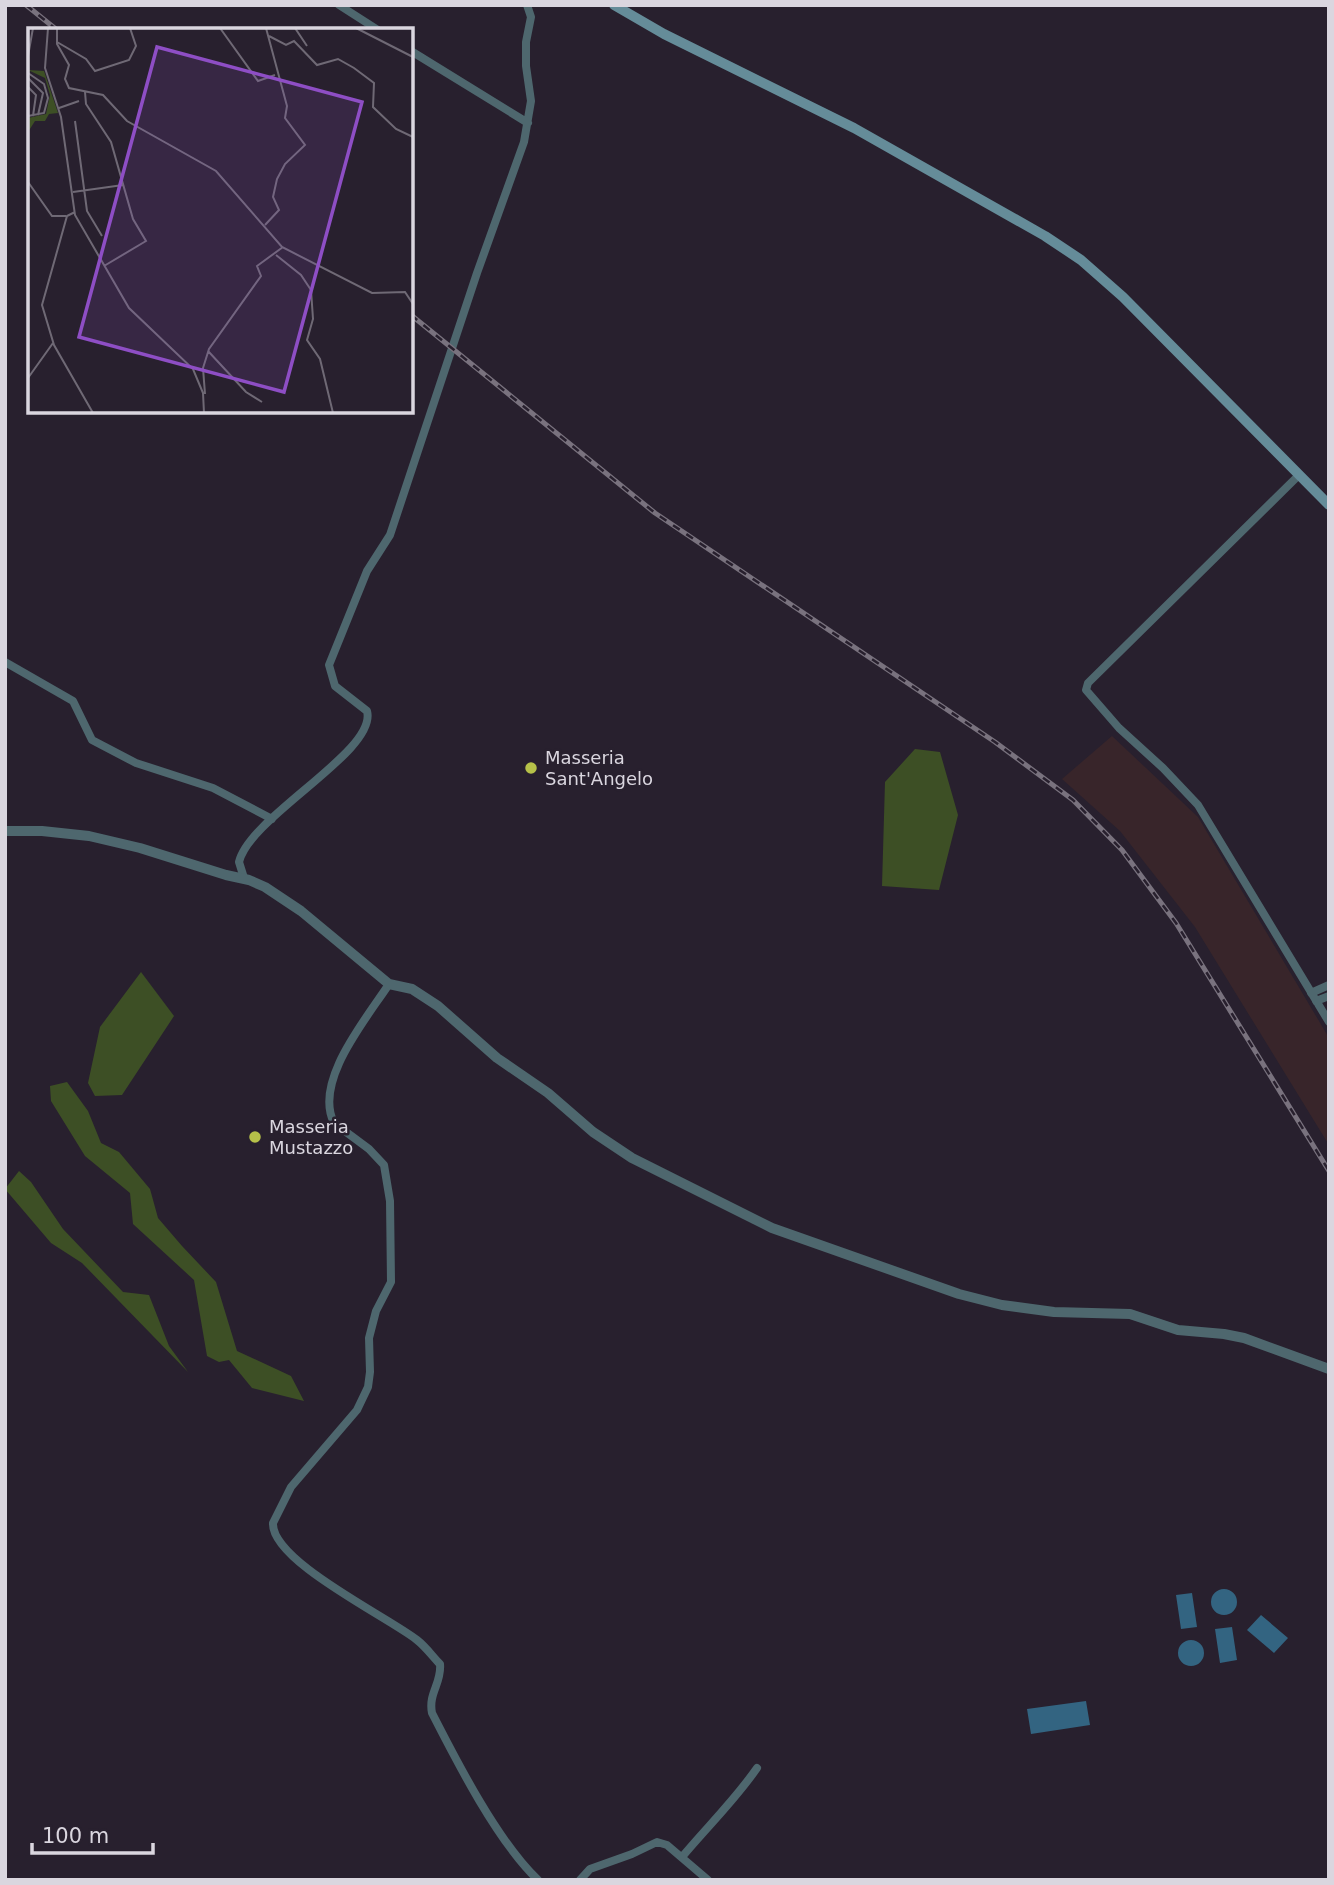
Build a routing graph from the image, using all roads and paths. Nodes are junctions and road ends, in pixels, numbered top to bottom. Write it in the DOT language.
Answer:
graph roads {
  1 [pos="339,5"];
  2 [pos="527,5"];
  3 [pos="614,5"];
  4 [pos="375,28"];
  5 [pos="413,52"];
  6 [pos="528,124"];
  7 [pos="1299,475"];
  8 [pos="1329,505"];
  9 [pos="5,662"];
  10 [pos="272,819"];
  11 [pos="5,831"];
  12 [pos="244,878"];
  13 [pos="389,984"];
  14 [pos="1329,985"];
  15 [pos="1329,996"];
  16 [pos="1314,997"];
  17 [pos="1329,1022"];
  18 [pos="1329,1369"];
  19 [pos="757,1768"];
  20 [pos="682,1857"];
  21 [pos="538,1880"];
  22 [pos="580,1880"];
  23 [pos="708,1880"];
  1 -- 4 [label="street"];
  2 -- 6 [label="street"];
  3 -- 7 [label="main road"];
  5 -- 6 [label="street"];
  6 -- 10 [label="street"];
  7 -- 8 [label="main road"];
  7 -- 16 [label="street"];
  9 -- 10 [label="street"];
  10 -- 12 [label="street"];
  11 -- 12 [label="street"];
  12 -- 13 [label="street"];
  13 -- 18 [label="street"];
  13 -- 21 [label="street"];
  14 -- 16 [label="street"];
  15 -- 16 [label="street"];
  16 -- 17 [label="street"];
  19 -- 20 [label="street"];
  20 -- 22 [label="street"];
  20 -- 23 [label="street"];
}
